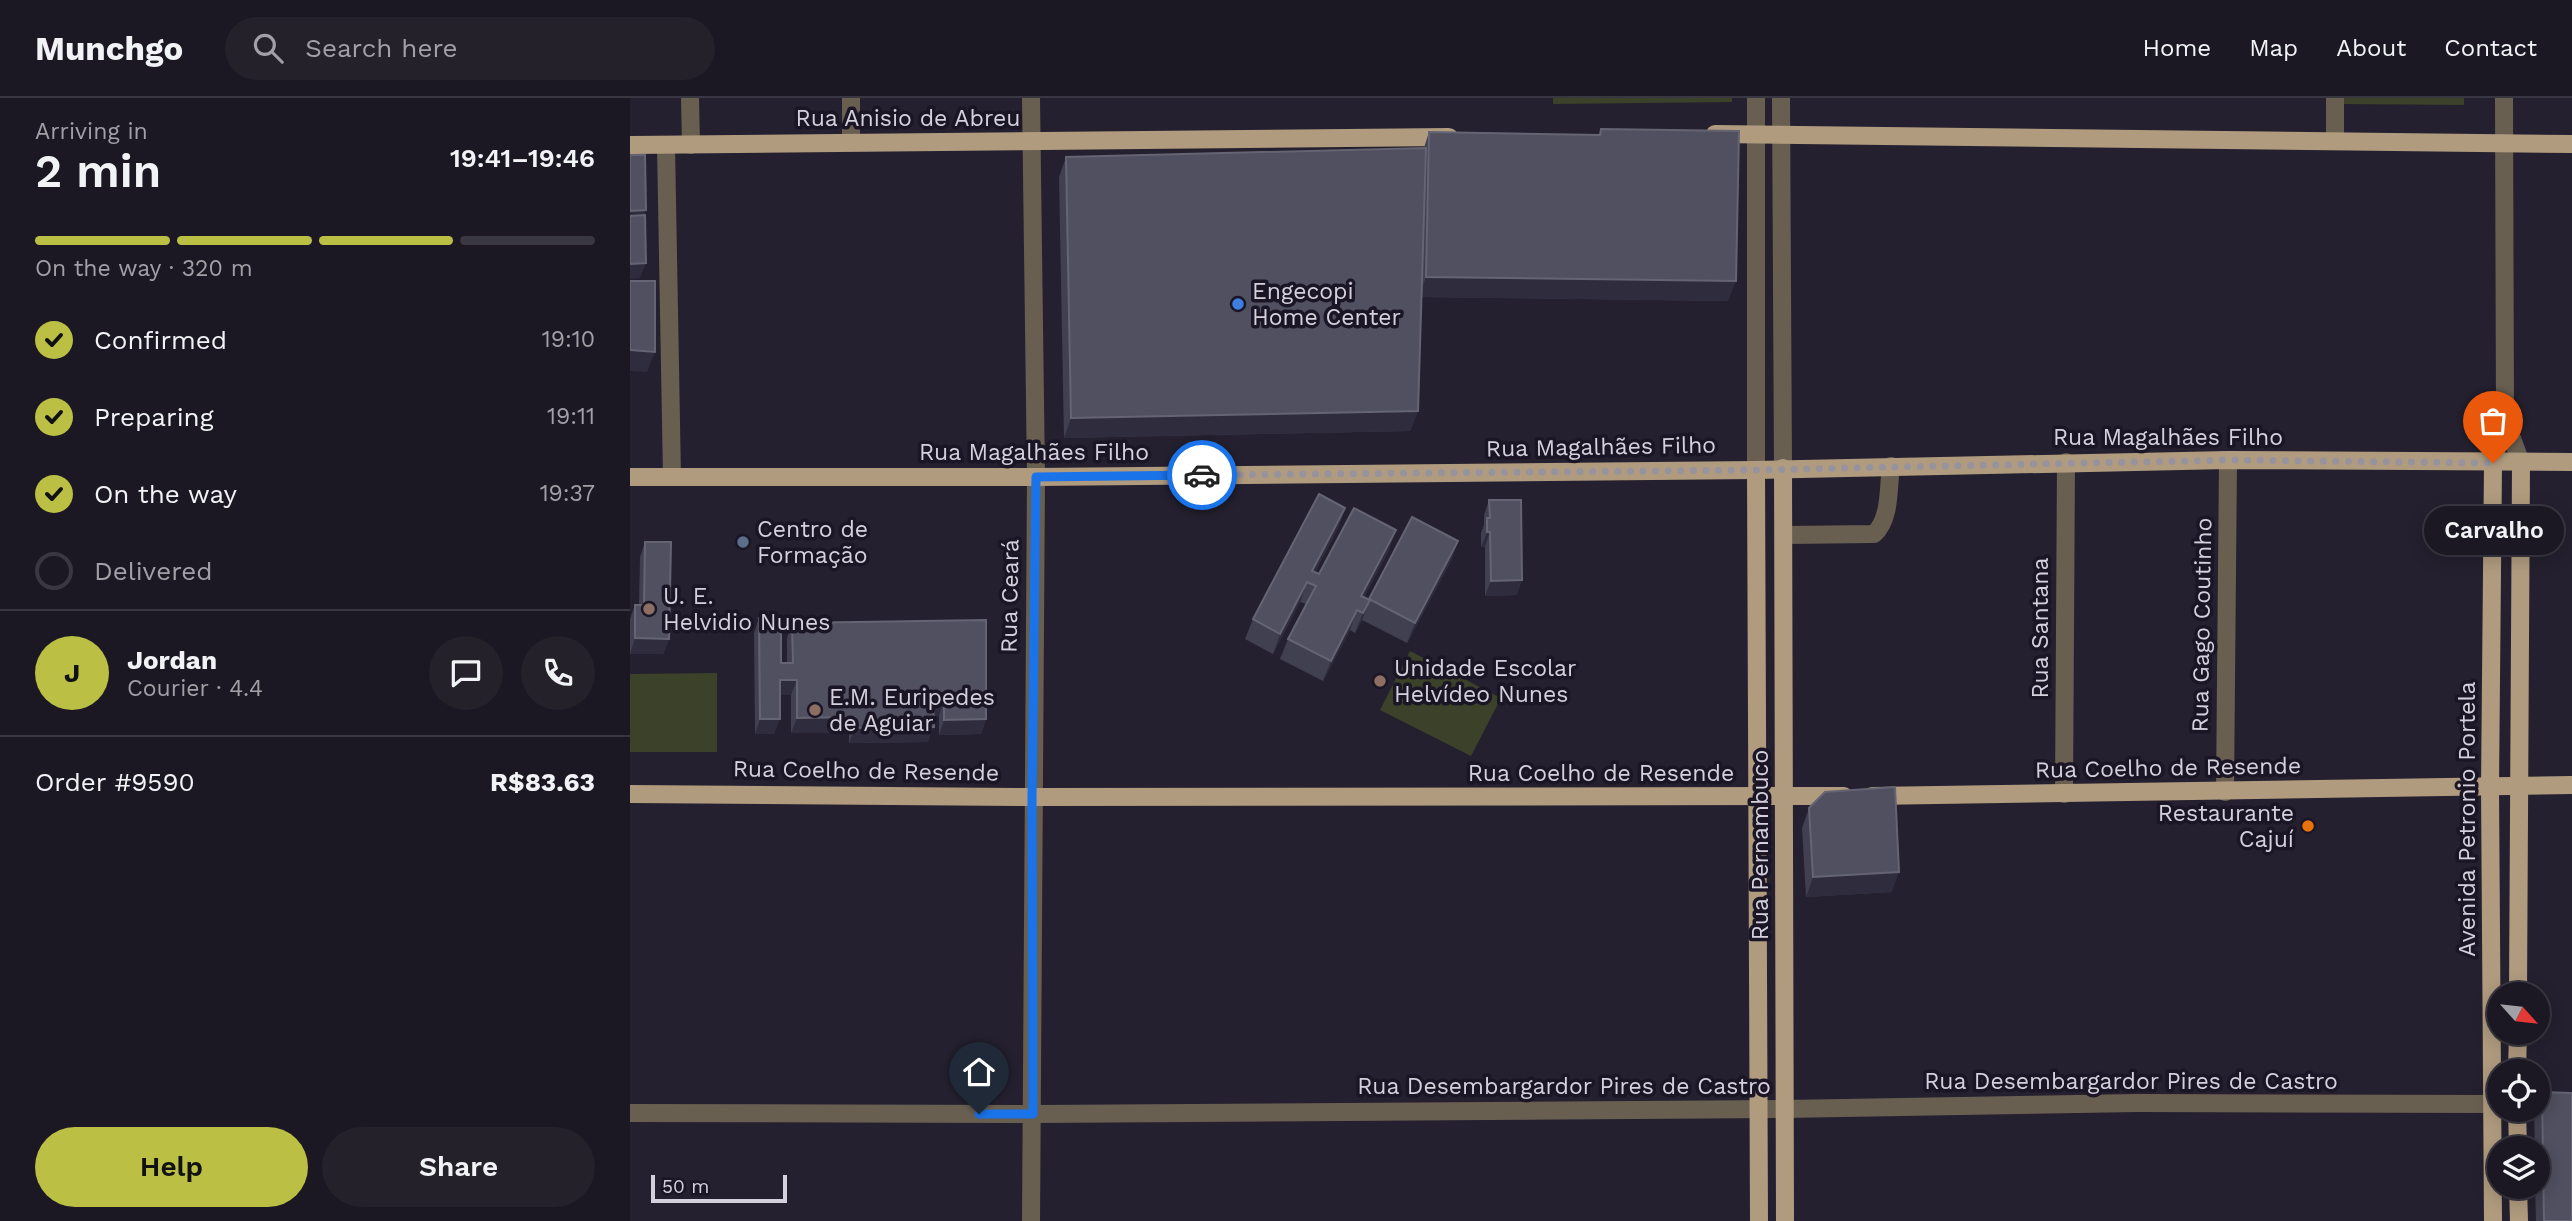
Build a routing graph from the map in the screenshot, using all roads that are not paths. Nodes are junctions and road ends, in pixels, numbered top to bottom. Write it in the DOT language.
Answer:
graph roads {
  1 [pos="690,98"];
  2 [pos="851,98"];
  3 [pos="1031,98"];
  4 [pos="1756,98"];
  5 [pos="1781,98"];
  6 [pos="2335,98"];
  7 [pos="2504,98"];
  8 [pos="1756,133"];
  9 [pos="1691,134"];
  10 [pos="1781,135"];
  11 [pos="1471,137"];
  12 [pos="2335,141"];
  13 [pos="850,142"];
  14 [pos="1031,142"];
  15 [pos="2572,144"];
  16 [pos="630,145"];
  17 [pos="666,145"];
  18 [pos="691,145"];
  19 [pos="2504,145"];
  20 [pos="2505,419"];
  21 [pos="2228,460"];
  22 [pos="2066,462"];
  23 [pos="2572,462"];
  24 [pos="2493,463"];
  25 [pos="2521,463"];
  26 [pos="1891,466"];
  27 [pos="1783,468"];
  28 [pos="1756,470"];
  29 [pos="630,477"];
  30 [pos="672,477"];
  31 [pos="1036,477"];
  32 [pos="1785,535"];
  33 [pos="2572,785"];
  34 [pos="2520,786"];
  35 [pos="2490,788"];
  36 [pos="2225,792"];
  37 [pos="630,794"];
  38 [pos="2064,794"];
  39 [pos="1785,796"];
  40 [pos="1032,797"];
  41 [pos="1758,797"];
  42 [pos="2518,982"];
  43 [pos="2495,1059"];
  44 [pos="2487,1104"];
  45 [pos="1758,1109"];
  46 [pos="1784,1109"];
  47 [pos="630,1113"];
  48 [pos="1033,1114"];
  49 [pos="2496,1122"];
  50 [pos="2518,1199"];
  51 [pos="1031,1221"];
  52 [pos="1759,1221"];
  53 [pos="1785,1221"];
  54 [pos="2493,1221"];
  55 [pos="2519,1221"];
  1 -- 18 [label="street"];
  2 -- 13 [label="street"];
  3 -- 14 [label="street, Rua Ceará"];
  4 -- 8 [label="street"];
  5 -- 10 [label="street"];
  6 -- 12 [label="street"];
  7 -- 19 [label="street, Avenida Petronio Portela"];
  8 -- 9 [label="main road"];
  8 -- 10 [label="main road"];
  8 -- 28 [label="street"];
  10 -- 12 [label="main road"];
  10 -- 27 [label="street"];
  11 -- 14 [label="main road, Rua Anisio de Abreu"];
  12 -- 19 [label="main road"];
  13 -- 14 [label="main road, Rua Anisio de Abreu"];
  13 -- 18 [label="main road, Rua Anisio de Abreu"];
  14 -- 31 [label="street, Rua Ceará"];
  15 -- 19 [label="main road"];
  16 -- 17 [label="main road, Rua Anisio de Abreu"];
  17 -- 18 [label="main road, Rua Anisio de Abreu"];
  17 -- 30 [label="street"];
  19 -- 20 [label="street, Avenida Petronio Portela"];
  20 -- 24 [label="street, Avenida Petronio Portela"];
  20 -- 25 [label="street, Avenida Petronio Portela"];
  21 -- 22 [label="main road, Rua Magalhães Filho"];
  21 -- 24 [label="main road, Rua Magalhães Filho"];
  21 -- 36 [label="street, Rua Gago Coutinho"];
  22 -- 26 [label="main road, Rua Magalhães Filho"];
  22 -- 38 [label="street, Rua Santana"];
  23 -- 25 [label="main road, Rua Magalhães Filho"];
  24 -- 25 [label="main road, Rua Magalhães Filho"];
  24 -- 35 [label="main road, Avenida Petronio Portela"];
  25 -- 34 [label="main road, Avenida Petronio Portela"];
  26 -- 27 [label="main road, Rua Magalhães Filho"];
  26 -- 32 [label="street"];
  27 -- 28 [label="main road, Rua Magalhães Filho"];
  27 -- 32 [label="main road, Rua Pernambuco"];
  28 -- 31 [label="main road, Rua Magalhães Filho"];
  28 -- 41 [label="main road, Rua Pernambuco"];
  29 -- 30 [label="main road, Rua Magalhães Filho"];
  30 -- 31 [label="main road, Rua Magalhães Filho"];
  31 -- 40 [label="street, Rua Ceará"];
  32 -- 39 [label="main road, Rua Pernambuco"];
  33 -- 34 [label="main road, Rua Coelho de Resende"];
  34 -- 35 [label="main road, Rua Coelho de Resende"];
  34 -- 42 [label="main road, Avenida Petronio Portela"];
  35 -- 36 [label="main road, Rua Coelho de Resende"];
  35 -- 43 [label="main road, Avenida Petronio Portela"];
  36 -- 38 [label="main road, Rua Coelho de Resende"];
  37 -- 40 [label="main road, Rua Coelho de Resende"];
  38 -- 39 [label="main road, Rua Coelho de Resende"];
  39 -- 41 [label="main road, Rua Coelho de Resende"];
  39 -- 46 [label="main road, Rua Pernambuco"];
  40 -- 41 [label="main road, Rua Coelho de Resende"];
  40 -- 48 [label="street, Rua Ceará"];
  41 -- 45 [label="main road, Rua Pernambuco"];
  44 -- 46 [label="street, Rua Desembargardor Pires de Castro"];
  45 -- 46 [label="street, Rua Desembargardor Pires de Castro"];
  45 -- 48 [label="street, Rua Desembargardor Pires de Castro"];
  45 -- 52 [label="main road, Rua Pernambuco"];
  46 -- 53 [label="main road, Rua Pernambuco"];
  47 -- 48 [label="street, Rua Desembargardor Pires de Castro"];
  48 -- 51 [label="street, Rua Ceará"];
  49 -- 54 [label="main road, Avenida Petronio Portela"];
  50 -- 55 [label="main road"];
}
